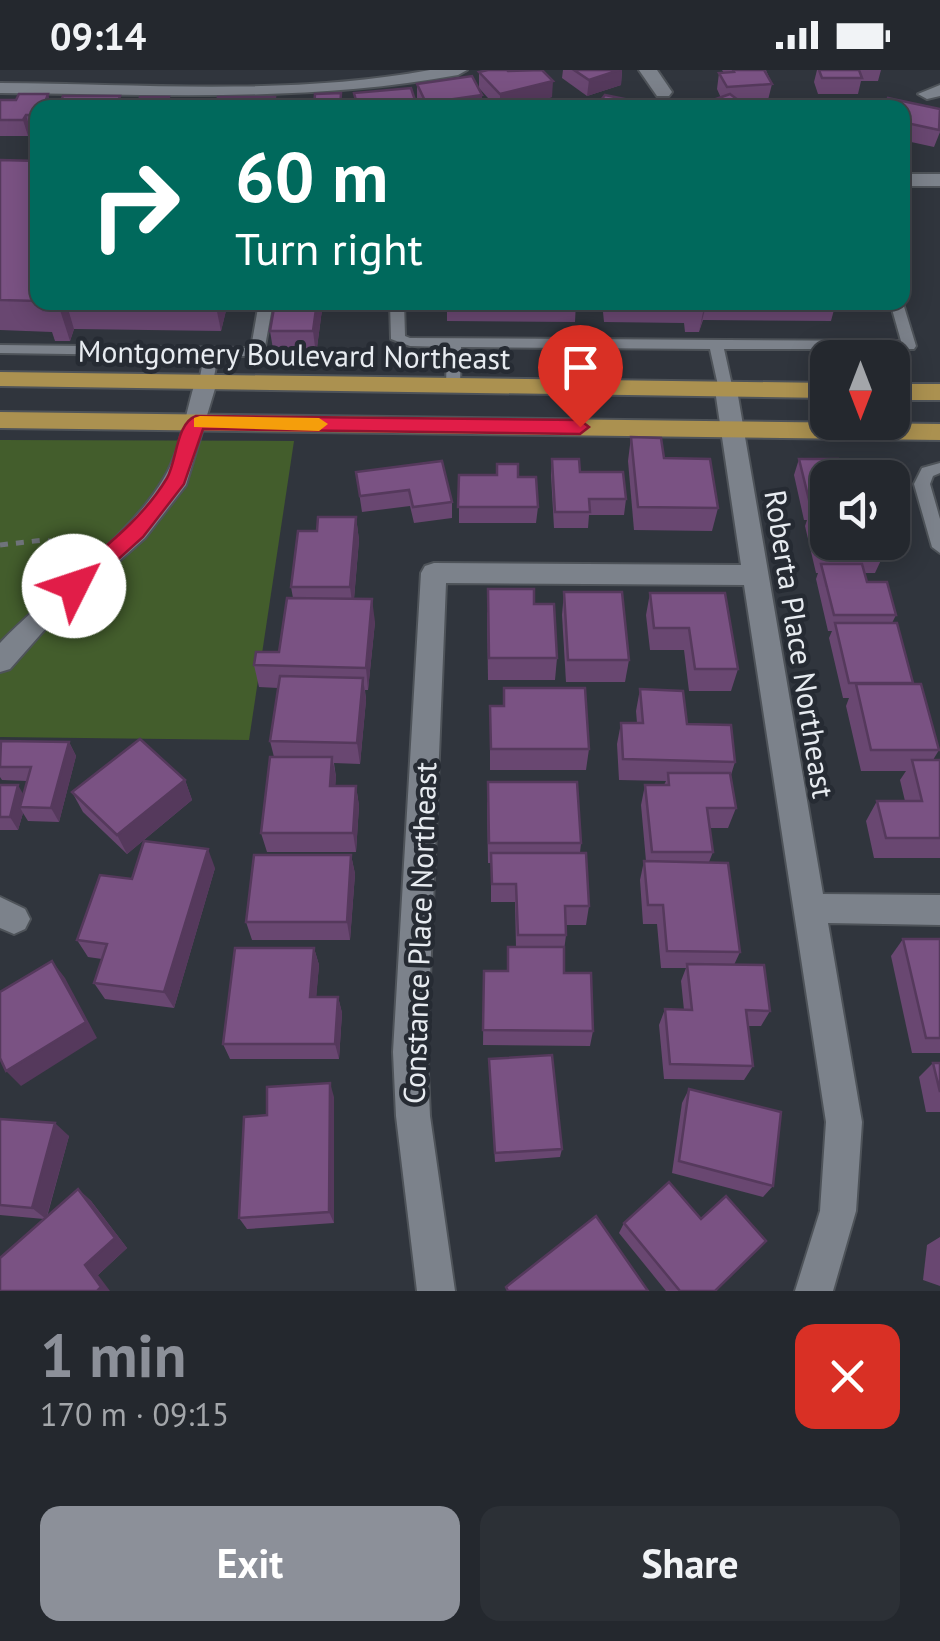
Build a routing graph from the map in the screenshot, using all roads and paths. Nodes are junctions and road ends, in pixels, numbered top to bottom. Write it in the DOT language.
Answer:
graph roads {
  1 [pos="458,70"];
  2 [pos="648,70"];
  3 [pos="0,88"];
  4 [pos="663,92"];
  5 [pos="910,180"];
  6 [pos="940,180"];
  7 [pos="265,310"];
  8 [pos="398,310"];
  9 [pos="899,310"];
  10 [pos="454,342"];
  11 [pos="716,344"];
  12 [pos="0,349"];
  13 [pos="212,352"];
  14 [pos="0,380"];
  15 [pos="206,382"];
  16 [pos="453,386"];
  17 [pos="726,390"];
  18 [pos="810,391"];
  19 [pos="910,392"];
  20 [pos="940,392"];
  21 [pos="0,420"];
  22 [pos="196,422"];
  23 [pos="732,429"];
  24 [pos="940,432"];
  25 [pos="940,468"];
  26 [pos="0,545"];
  27 [pos="68,546"];
  28 [pos="940,547"];
  29 [pos="755,575"];
  30 [pos="0,662"];
  31 [pos="812,908"];
  32 [pos="940,910"];
  33 [pos="436,1291"];
  34 [pos="814,1291"];
  1 -- 3 [label="street"];
  2 -- 4 [label="street"];
  5 -- 6 [label="street"];
  7 -- 13 [label="lane"];
  8 -- 10 [label="lane"];
  9 -- 11 [label="lane"];
  10 -- 11 [label="lane"];
  10 -- 16 [label="lane"];
  11 -- 17 [label="lane"];
  12 -- 13 [label="lane"];
  13 -- 15 [label="lane"];
  14 -- 15 [label="main road, Montgomery Boulevard Northeast"];
  15 -- 16 [label="main road, Montgomery Boulevard Northeast"];
  15 -- 22 [label="street"];
  16 -- 17 [label="main road, Montgomery Boulevard Northeast"];
  17 -- 18 [label="main road, Montgomery Boulevard Northeast"];
  17 -- 23 [label="street, Roberta Place Northeast"];
  19 -- 20 [label="main road"];
  21 -- 22 [label="main road"];
  22 -- 23 [label="main road"];
  22 -- 30 [label="street"];
  23 -- 24 [label="main road"];
  23 -- 29 [label="street, Roberta Place Northeast"];
  25 -- 28 [label="lane"];
  26 -- 27 [label="path"];
  29 -- 31 [label="street, Roberta Place Northeast"];
  29 -- 33 [label="street, Constance Place Northeast"];
  31 -- 32 [label="street"];
  31 -- 34 [label="street, Roberta Place Northeast"];
}
